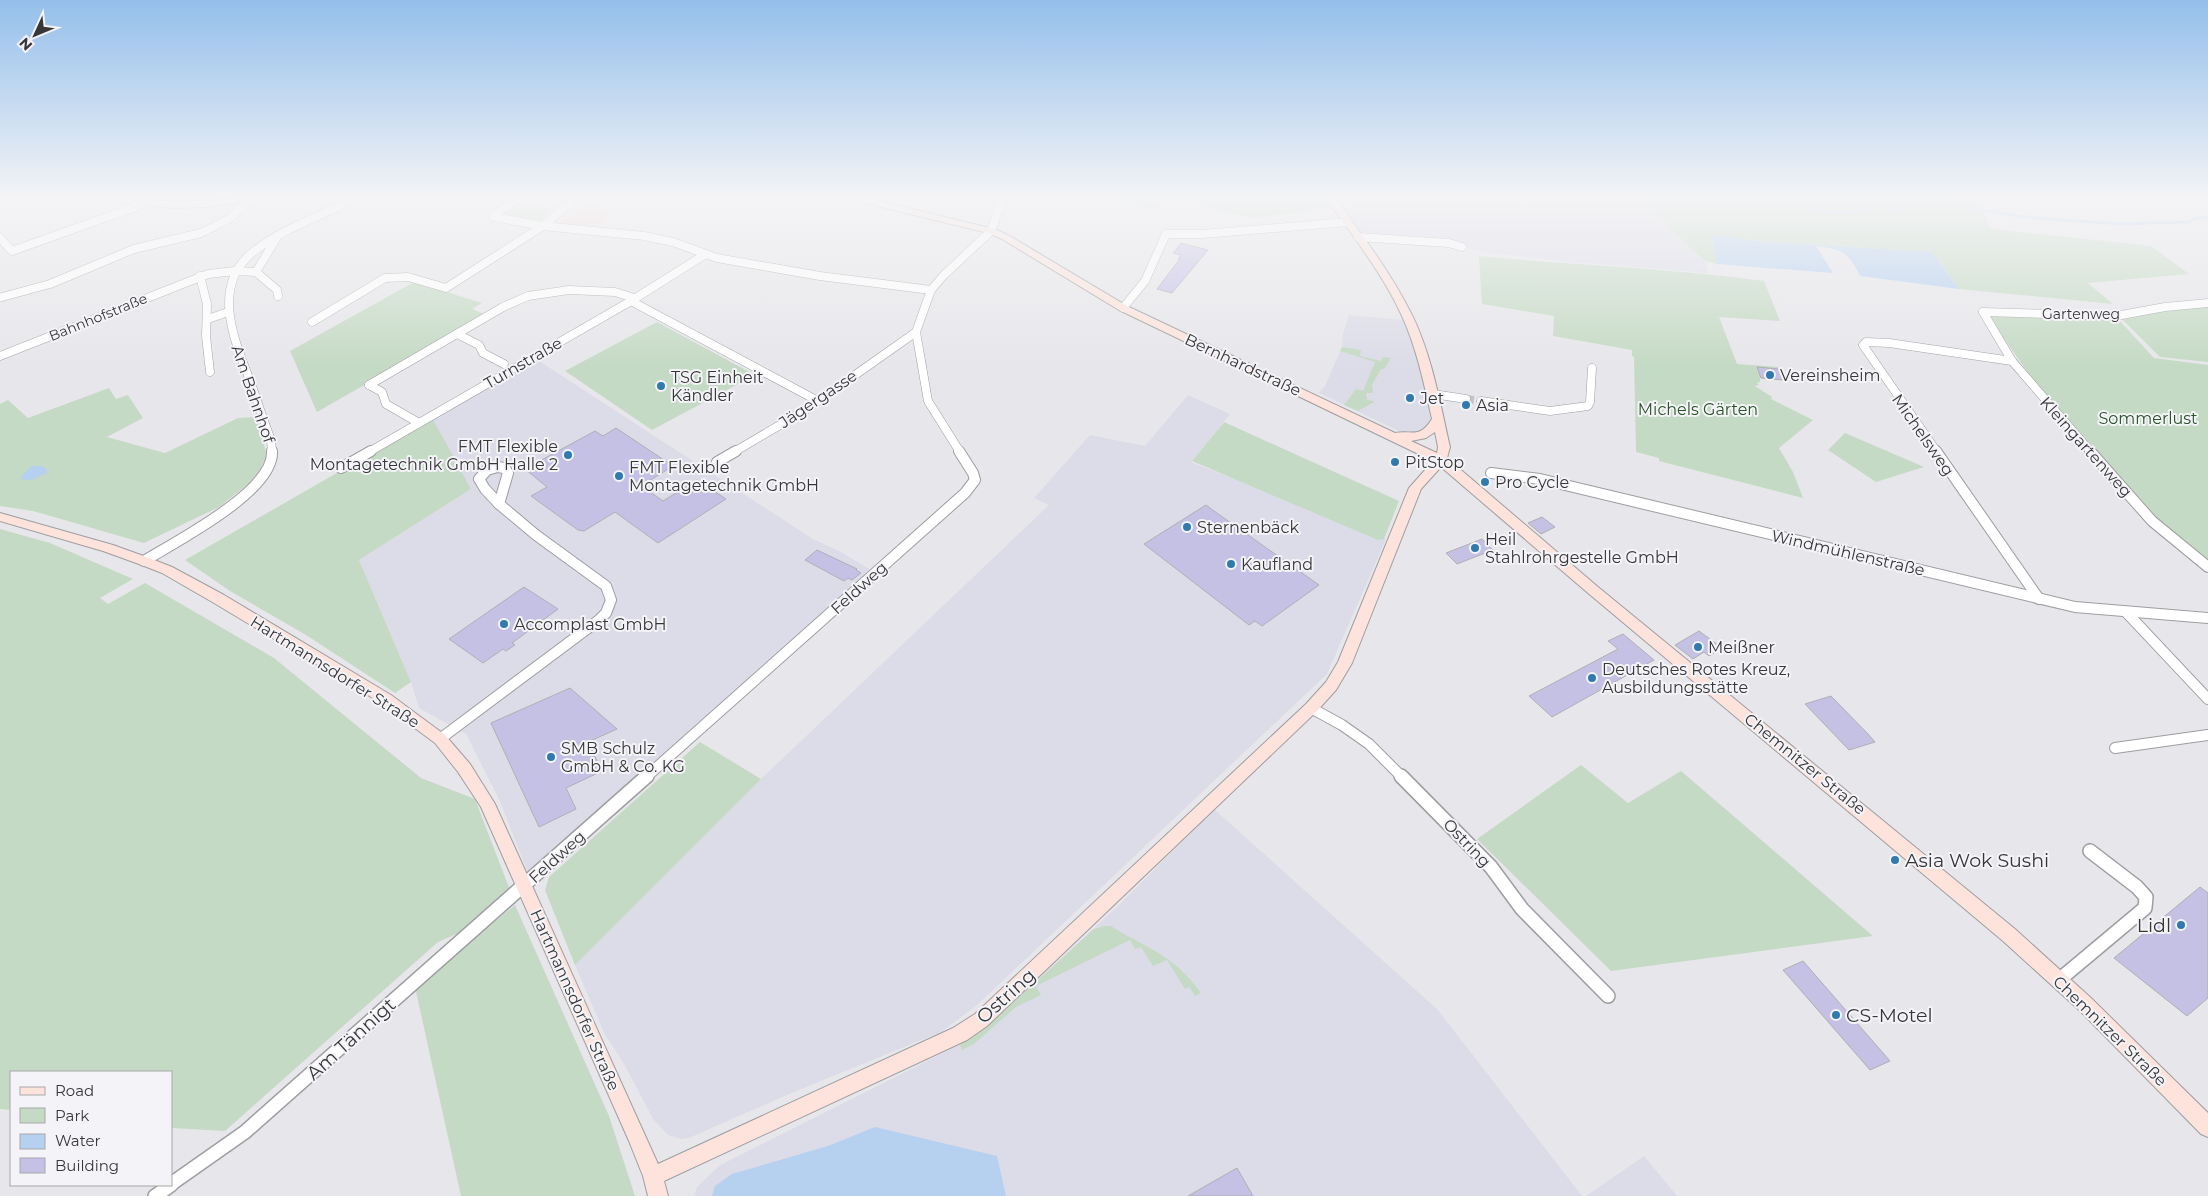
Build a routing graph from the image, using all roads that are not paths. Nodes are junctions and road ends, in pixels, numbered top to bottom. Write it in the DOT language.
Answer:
graph roads {
  1 [pos="122,255"];
  2 [pos="249,255"];
  3 [pos="267,255"];
  4 [pos="498,255"];
  5 [pos="704,255"];
  6 [pos="966,255"];
  7 [pos="1035,255"];
  8 [pos="1157,255"];
  9 [pos="1370,255"];
  10 [pos="235,271"];
  11 [pos="256,272"];
  12 [pos="200,276"];
  13 [pos="931,290"];
  14 [pos="278,296"];
  15 [pos="2,297"];
  16 [pos="632,299"];
  17 [pos="2208,303"];
  18 [pos="1123,308"];
  19 [pos="228,312"];
  20 [pos="1983,312"];
  21 [pos="208,319"];
  22 [pos="312,322"];
  23 [pos="916,332"];
  24 [pos="457,334"];
  25 [pos="0,356"];
  26 [pos="2012,360"];
  27 [pos="504,364"];
  28 [pos="1592,368"];
  29 [pos="210,372"];
  30 [pos="1433,394"];
  31 [pos="1466,399"];
  32 [pos="818,401"];
  33 [pos="1481,401"];
  34 [pos="1438,419"];
  35 [pos="419,423"];
  36 [pos="1390,435"];
  37 [pos="1441,460"];
  38 [pos="717,462"];
  39 [pos="341,468"];
  40 [pos="1491,474"];
  41 [pos="499,505"];
  42 [pos="0,517"];
  43 [pos="144,561"];
  44 [pos="2208,567"];
  45 [pos="2039,599"];
  46 [pos="2126,612"];
  47 [pos="2208,618"];
  48 [pos="2208,699"];
  49 [pos="1311,708"];
  50 [pos="2208,735"];
  51 [pos="440,738"];
  52 [pos="2115,748"];
  53 [pos="2090,851"];
  54 [pos="524,887"];
  55 [pos="2059,980"];
  56 [pos="1608,996"];
  57 [pos="2208,1128"];
  58 [pos="653,1176"];
  59 [pos="172,1183"];
  60 [pos="168,1186"];
  61 [pos="155,1196"];
  62 [pos="658,1196"];
  1 -- 15 [label="street"];
  2 -- 10 [label="street"];
  3 -- 11 [label="street"];
  4 -- 22 [label="street"];
  5 -- 13 [label="street"];
  5 -- 16 [label="street, Turnstraße"];
  6 -- 13 [label="street, Feldweg"];
  7 -- 18 [label="main road, Bernhardstraße"];
  8 -- 18 [label="street"];
  9 -- 30 [label="main road"];
  10 -- 11 [label="street"];
  10 -- 12 [label="street, Bahnhofstraße"];
  10 -- 19 [label="street, Am Bahnhof"];
  11 -- 14 [label="street"];
  12 -- 21 [label="street, Am Bahnhof"];
  12 -- 25 [label="street, Bahnhofstraße"];
  13 -- 23 [label="street, Feldweg"];
  16 -- 24 [label="street"];
  16 -- 32 [label="street"];
  16 -- 35 [label="street, Turnstraße"];
  17 -- 20 [label="street, Gartenweg"];
  18 -- 36 [label="main road, Bernhardstraße"];
  19 -- 21 [label="street"];
  19 -- 43 [label="street, Am Bahnhof"];
  20 -- 26 [label="street, Kleingartenweg"];
  21 -- 29 [label="street, Am Bahnhof"];
  23 -- 32 [label="street, Jägergasse"];
  23 -- 54 [label="street, Feldweg"];
  24 -- 27 [label="street"];
  24 -- 35 [label="street"];
  26 -- 44 [label="street, Kleingartenweg"];
  26 -- 45 [label="street, Michelsweg"];
  28 -- 33 [label="street"];
  30 -- 31 [label="street"];
  30 -- 34 [label="main road"];
  32 -- 38 [label="street, Jägergasse"];
  34 -- 36 [label="main road"];
  34 -- 37 [label="main road"];
  35 -- 39 [label="street, Turnstraße"];
  36 -- 37 [label="main road, Bernhardstraße"];
  37 -- 49 [label="main road, Ostring"];
  37 -- 55 [label="main road, Chemnitzer Straße"];
  40 -- 45 [label="street, Windmühlenstraße"];
  41 -- 51 [label="street"];
  42 -- 43 [label="main road, Hartmannsdorfer Straße"];
  43 -- 51 [label="main road, Hartmannsdorfer Straße"];
  45 -- 46 [label="street, Windmühlenstraße"];
  46 -- 47 [label="street, Windmühlenstraße"];
  46 -- 48 [label="street"];
  49 -- 56 [label="street, Ostring"];
  49 -- 58 [label="main road, Ostring"];
  50 -- 52 [label="street"];
  51 -- 54 [label="main road, Hartmannsdorfer Straße"];
  53 -- 55 [label="street"];
  54 -- 58 [label="main road, Hartmannsdorfer Straße"];
  54 -- 59 [label="street, Am Tännigt"];
  55 -- 57 [label="main road, Chemnitzer Straße"];
  58 -- 62 [label="main road"];
  60 -- 61 [label="street, Am Tännigt"];
}
